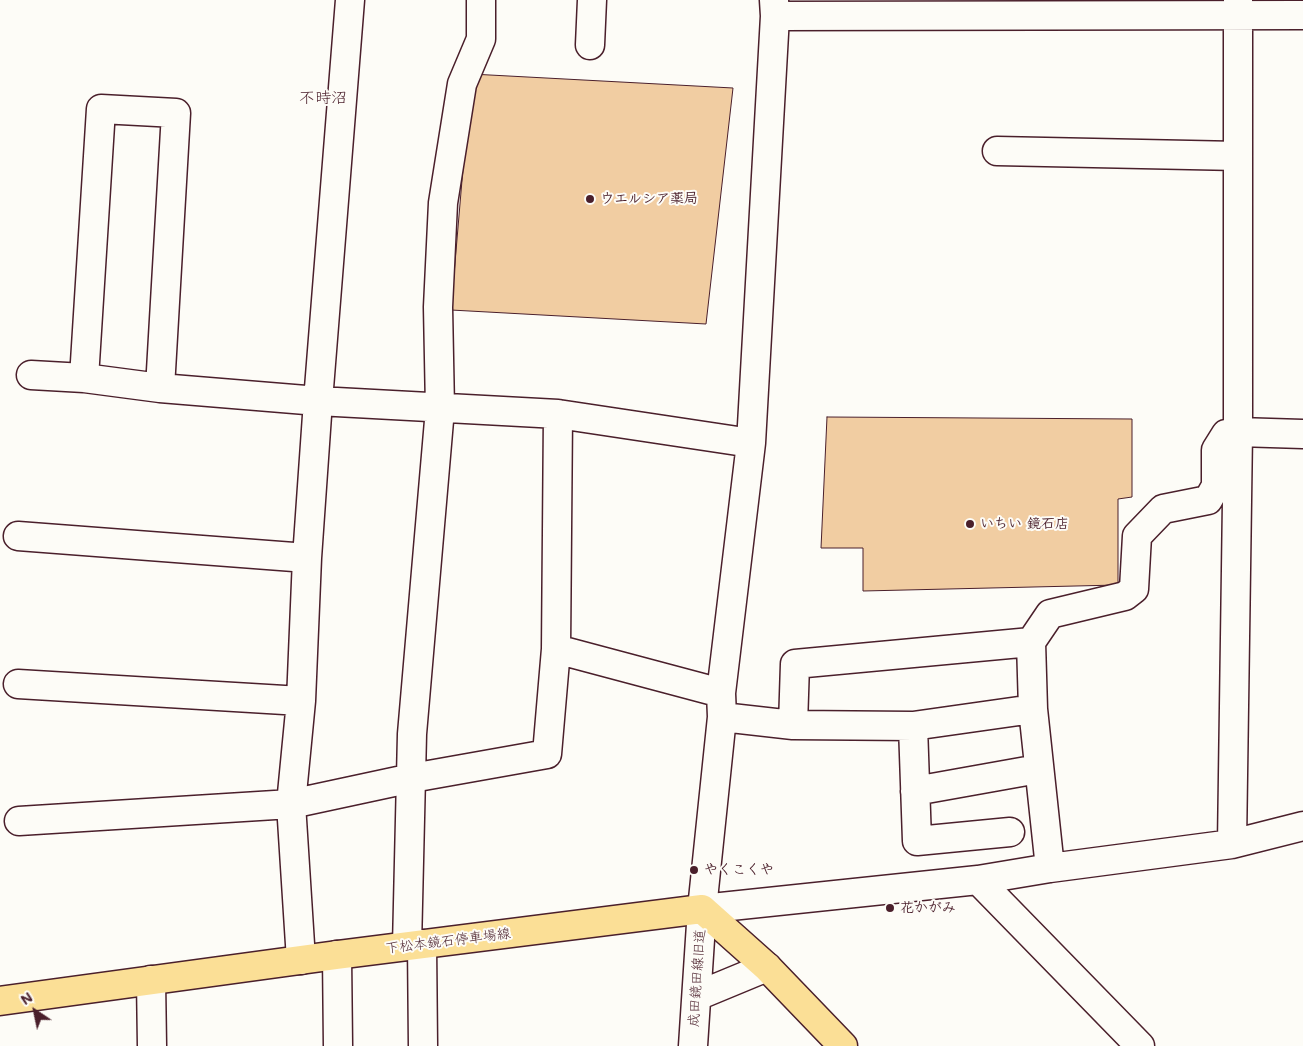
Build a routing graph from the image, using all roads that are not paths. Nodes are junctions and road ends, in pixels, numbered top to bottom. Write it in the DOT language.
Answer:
graph roads {
  1 [pos="350,0"];
  2 [pos="481,0"];
  3 [pos="592,0"];
  4 [pos="1238,7"];
  5 [pos="774,8"];
  6 [pos="1303,15"];
  7 [pos="590,45"];
  8 [pos="997,151"];
  9 [pos="1238,156"];
  10 [pos="31,375"];
  11 [pos="84,378"];
  12 [pos="160,388"];
  13 [pos="318,401"];
  14 [pos="440,409"];
  15 [pos="558,414"];
  16 [pos="1238,432"];
  17 [pos="1303,434"];
  18 [pos="751,443"];
  19 [pos="18,536"];
  20 [pos="307,558"];
  21 [pos="1031,642"];
  22 [pos="556,649"];
  23 [pos="18,684"];
  24 [pos="301,701"];
  25 [pos="722,705"];
  26 [pos="1033,709"];
  27 [pos="793,725"];
  28 [pos="913,726"];
  29 [pos="1038,769"];
  30 [pos="412,778"];
  31 [pos="915,791"];
  32 [pos="292,804"];
  33 [pos="19,821"];
  34 [pos="1303,826"];
  35 [pos="1010,832"];
  36 [pos="1232,844"];
  37 [pos="1050,868"];
  38 [pos="978,880"];
  39 [pos="702,909"];
  40 [pos="414,945"];
  41 [pos="337,955"];
  42 [pos="301,960"];
  43 [pos="767,967"];
  44 [pos="152,980"];
  45 [pos="697,996"];
  46 [pos="0,1001"];
  47 [pos="152,1046"];
  48 [pos="338,1046"];
  49 [pos="423,1046"];
  50 [pos="693,1046"];
  51 [pos="843,1046"];
  52 [pos="1140,1046"];
  1 -- 13 [label="street"];
  2 -- 14 [label="street"];
  3 -- 7 [label="street"];
  4 -- 5 [label="street"];
  4 -- 6 [label="street"];
  4 -- 9 [label="street"];
  5 -- 18 [label="street, 成田鏡田線旧道"];
  8 -- 9 [label="street"];
  9 -- 16 [label="street"];
  10 -- 11 [label="street"];
  11 -- 12 [label="street"];
  11 -- 12 [label="street"];
  12 -- 13 [label="street"];
  13 -- 14 [label="street"];
  13 -- 20 [label="street"];
  14 -- 15 [label="street"];
  14 -- 30 [label="street"];
  15 -- 18 [label="street"];
  15 -- 22 [label="street"];
  16 -- 17 [label="street"];
  16 -- 21 [label="street"];
  16 -- 36 [label="street"];
  18 -- 25 [label="street, 成田鏡田線旧道"];
  19 -- 20 [label="street"];
  20 -- 24 [label="street"];
  21 -- 26 [label="street"];
  21 -- 27 [label="street"];
  22 -- 25 [label="street"];
  22 -- 30 [label="street"];
  23 -- 24 [label="street"];
  24 -- 32 [label="street"];
  25 -- 27 [label="street"];
  25 -- 39 [label="street, 成田鏡田線旧道"];
  26 -- 28 [label="street"];
  26 -- 29 [label="street"];
  27 -- 28 [label="street"];
  28 -- 31 [label="street"];
  29 -- 31 [label="street"];
  29 -- 37 [label="street"];
  30 -- 32 [label="street"];
  30 -- 40 [label="street"];
  31 -- 35 [label="street"];
  32 -- 33 [label="street"];
  32 -- 42 [label="street"];
  34 -- 36 [label="street"];
  36 -- 37 [label="street"];
  37 -- 38 [label="street"];
  38 -- 39 [label="street"];
  38 -- 52 [label="street"];
  39 -- 40 [label="main road, 下松本鏡石停車場線"];
  39 -- 43 [label="main road"];
  39 -- 45 [label="street, 成田鏡田線旧道"];
  40 -- 41 [label="main road, 下松本鏡石停車場線"];
  40 -- 49 [label="street"];
  41 -- 42 [label="main road, 下松本鏡石停車場線"];
  41 -- 48 [label="street"];
  42 -- 44 [label="main road, 下松本鏡石停車場線"];
  43 -- 45 [label="street"];
  43 -- 51 [label="main road"];
  44 -- 46 [label="main road, 下松本鏡石停車場線"];
  44 -- 47 [label="street"];
  45 -- 50 [label="street, 成田鏡田線旧道"];
}
